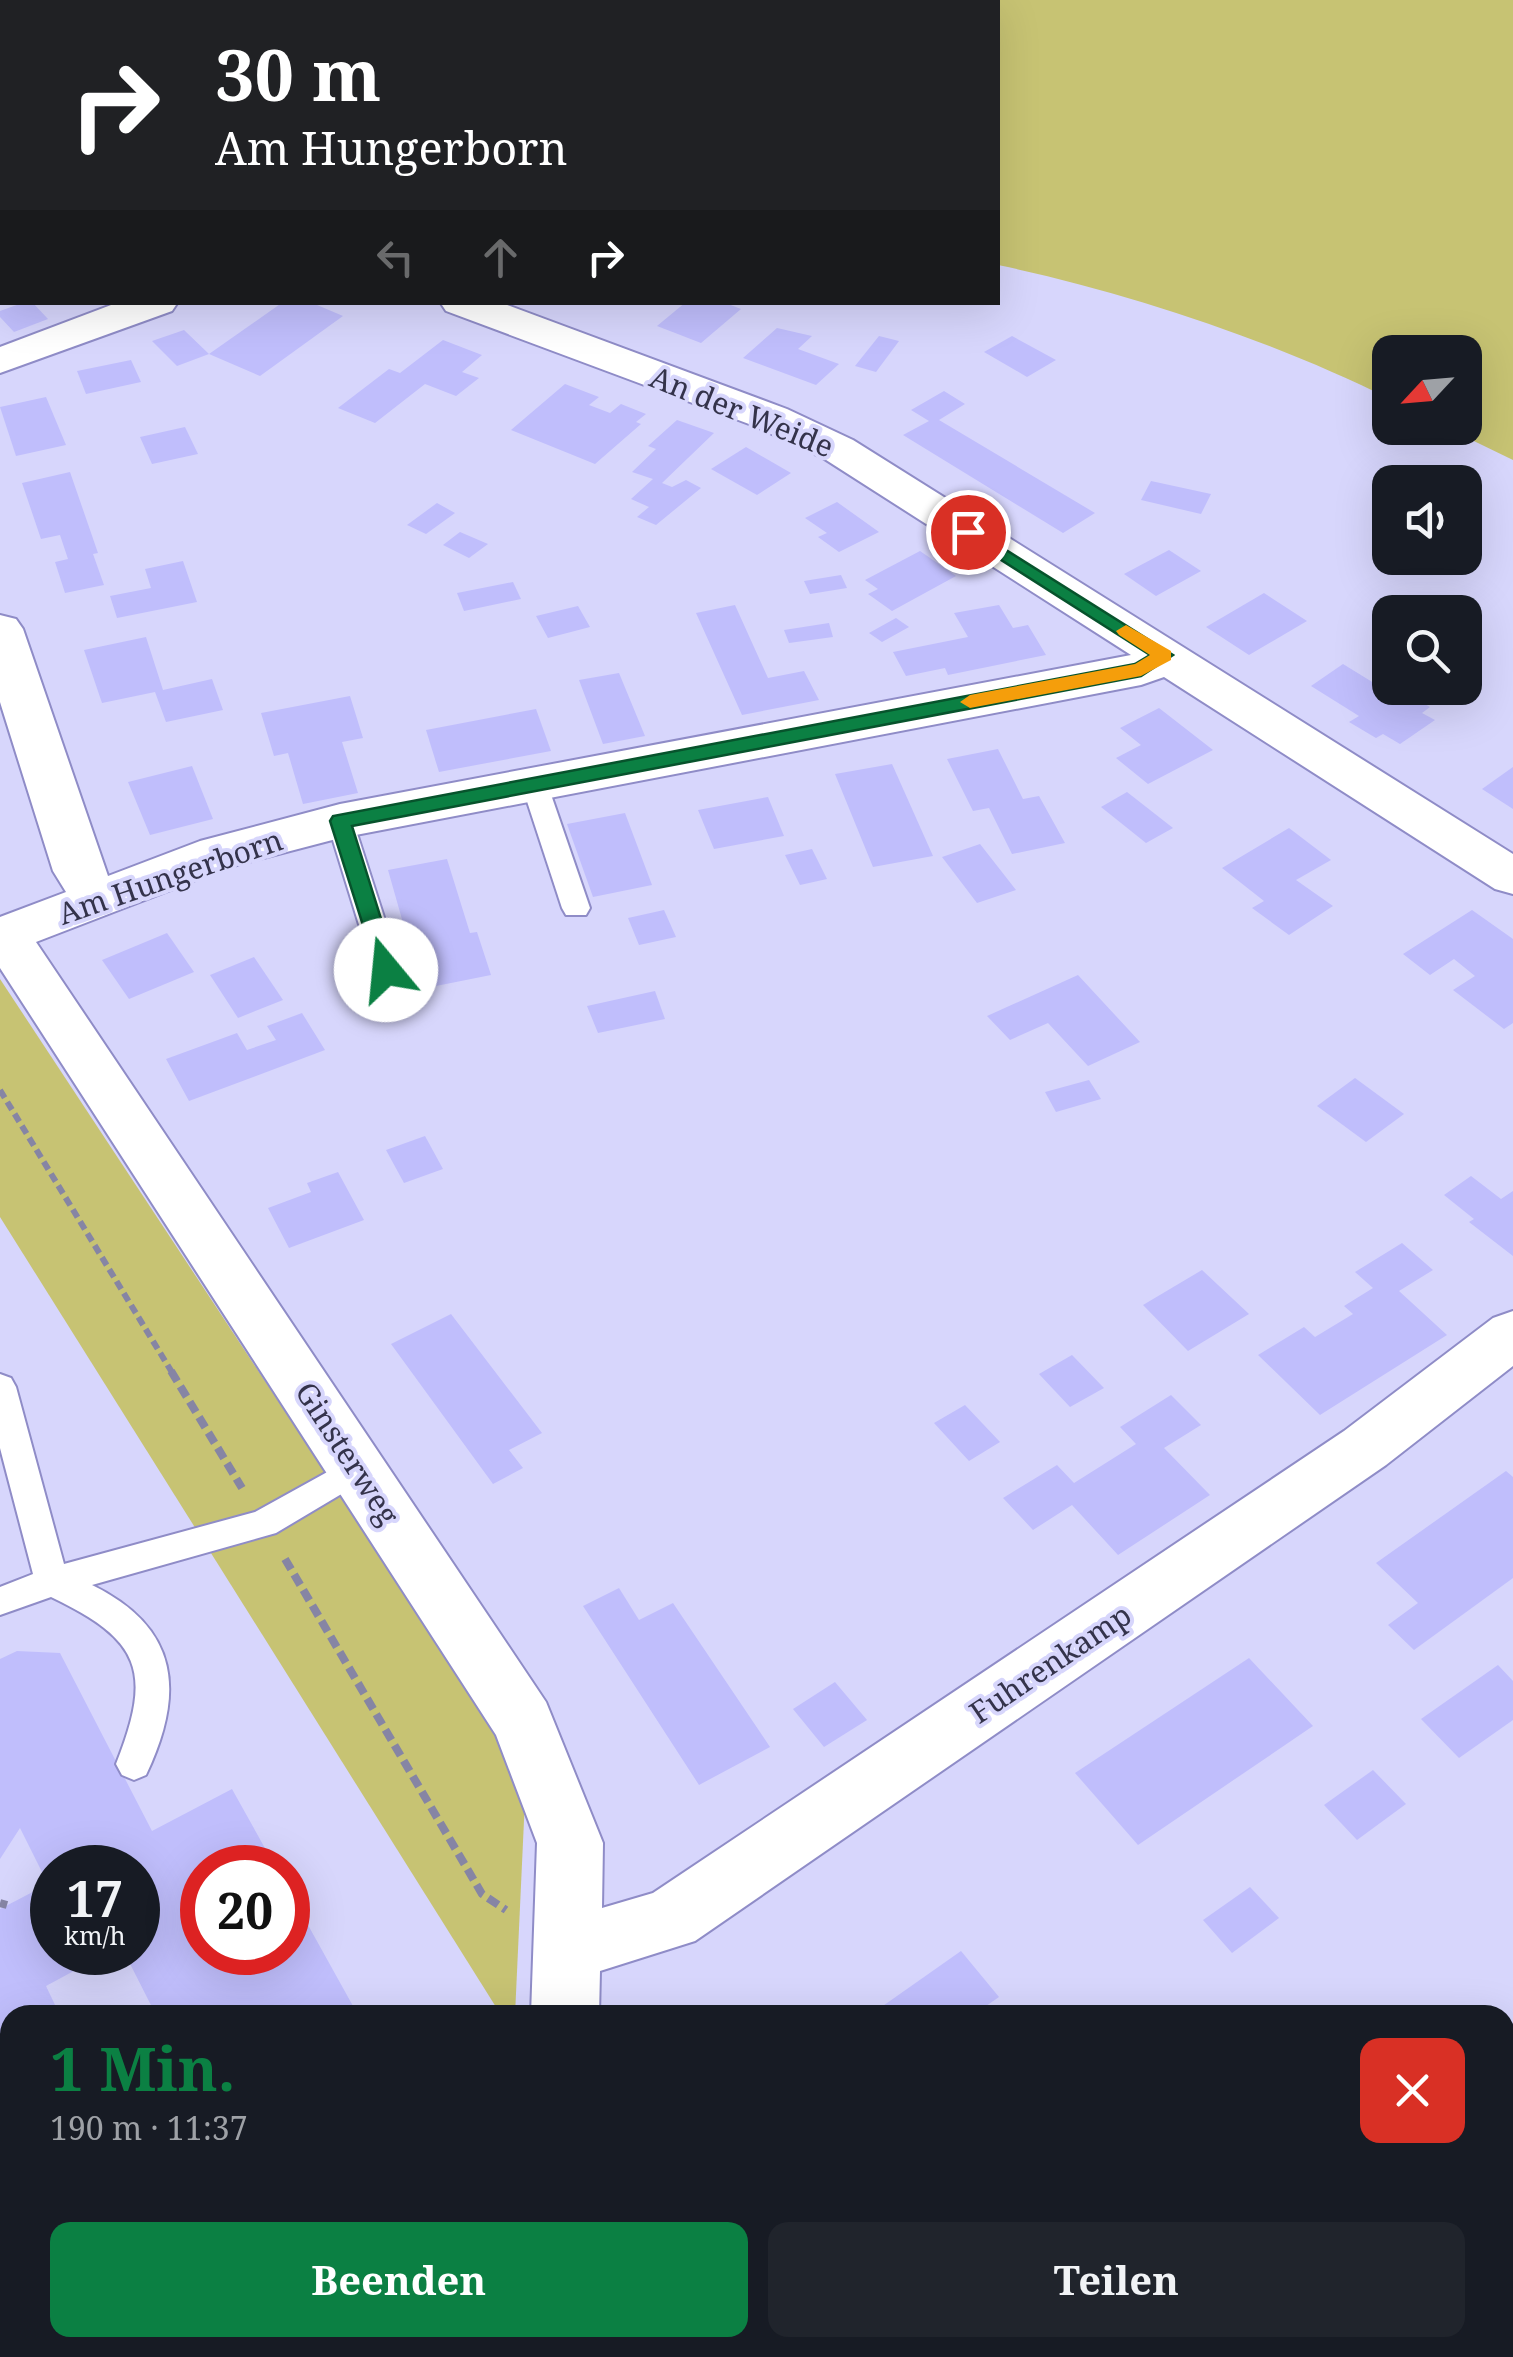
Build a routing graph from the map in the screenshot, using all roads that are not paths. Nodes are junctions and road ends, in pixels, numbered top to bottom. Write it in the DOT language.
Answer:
graph roads {
  1 [pos="150,305"];
  2 [pos="468,305"];
  3 [pos="0,361"];
  4 [pos="0,629"];
  5 [pos="1164,655"];
  6 [pos="534,784"];
  7 [pos="340,821"];
  8 [pos="1513,876"];
  9 [pos="97,898"];
  10 [pos="576,908"];
  11 [pos="2,935"];
  12 [pos="386,970"];
  13 [pos="1513,1334"];
  14 [pos="0,1387"];
  15 [pos="358,1468"];
  16 [pos="52,1582"];
  17 [pos="0,1601"];
  18 [pos="134,1764"];
  19 [pos="565,1950"];
  20 [pos="565,2005"];
  1 -- 3 [label="street"];
  2 -- 5 [label="street, An der Weide"];
  4 -- 9 [label="street"];
  5 -- 6 [label="street, Am Hungerborn"];
  5 -- 8 [label="street, An der Weide"];
  6 -- 7 [label="street, Am Hungerborn"];
  6 -- 10 [label="lane"];
  7 -- 9 [label="street, Am Hungerborn"];
  7 -- 12 [label="lane"];
  9 -- 11 [label="street, Am Hungerborn"];
  11 -- 15 [label="street, Ginsterweg"];
  13 -- 19 [label="street, Fuhrenkamp"];
  14 -- 16 [label="lane"];
  15 -- 16 [label="lane"];
  15 -- 19 [label="street, Ginsterweg"];
  16 -- 17 [label="lane"];
  16 -- 18 [label="lane"];
  19 -- 20 [label="street, Ginsterweg"];
}
